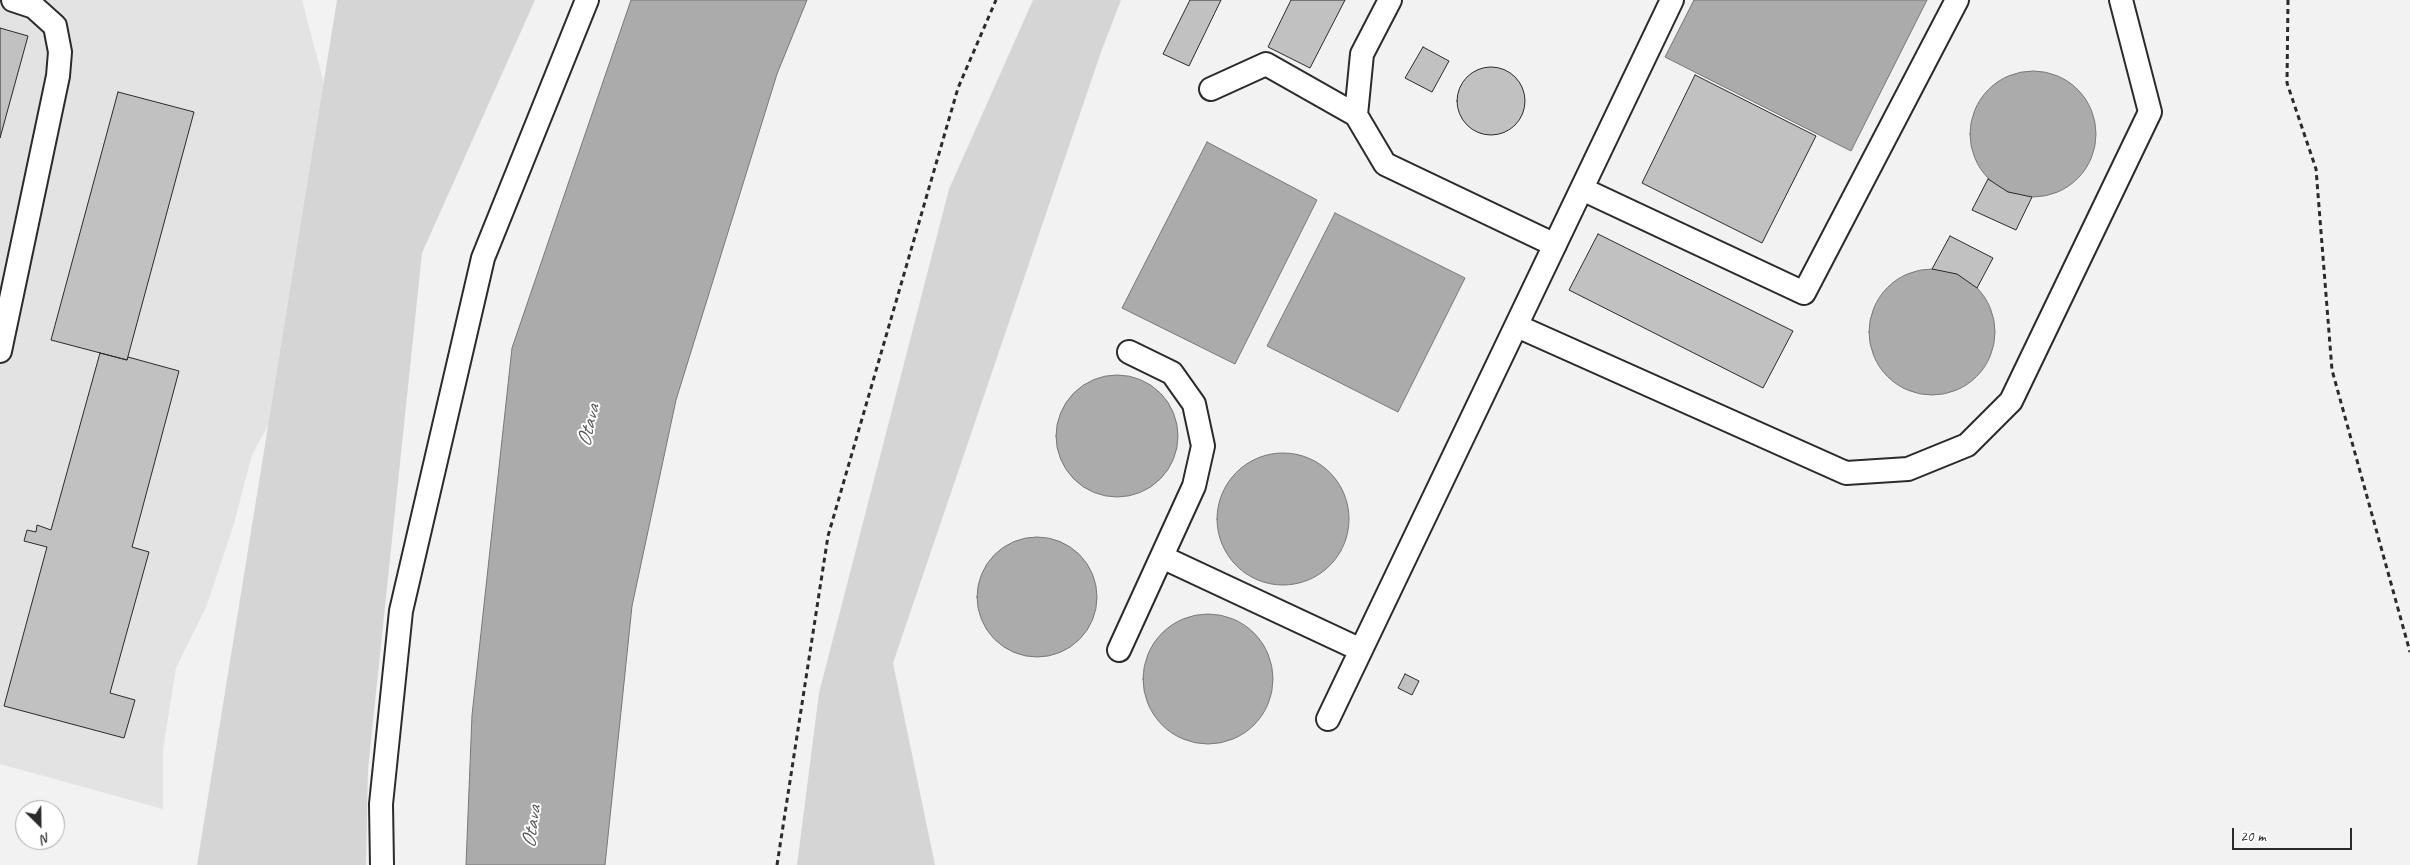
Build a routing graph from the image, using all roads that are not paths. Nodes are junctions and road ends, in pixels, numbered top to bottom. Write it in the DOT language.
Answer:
graph roads {
  1 [pos="13,0"];
  2 [pos="587,0"];
  3 [pos="1390,0"];
  4 [pos="1672,0"];
  5 [pos="1957,0"];
  6 [pos="2121,0"];
  7 [pos="1211,89"];
  8 [pos="1356,115"];
  9 [pos="1582,189"];
  10 [pos="1555,244"];
  11 [pos="1517,326"];
  12 [pos="0,351"];
  13 [pos="1129,352"];
  14 [pos="1162,557"];
  15 [pos="1119,650"];
  16 [pos="1362,650"];
  17 [pos="1328,719"];
  18 [pos="382,865"];
  1 -- 12 [label="lane"];
  2 -- 18 [label="lane"];
  3 -- 8 [label="lane"];
  4 -- 9 [label="lane"];
  5 -- 9 [label="lane"];
  6 -- 11 [label="lane"];
  7 -- 8 [label="lane"];
  8 -- 10 [label="lane"];
  9 -- 10 [label="lane"];
  10 -- 11 [label="lane"];
  11 -- 16 [label="lane"];
  13 -- 14 [label="lane"];
  14 -- 15 [label="lane"];
  14 -- 16 [label="lane"];
  16 -- 17 [label="lane"];
}
